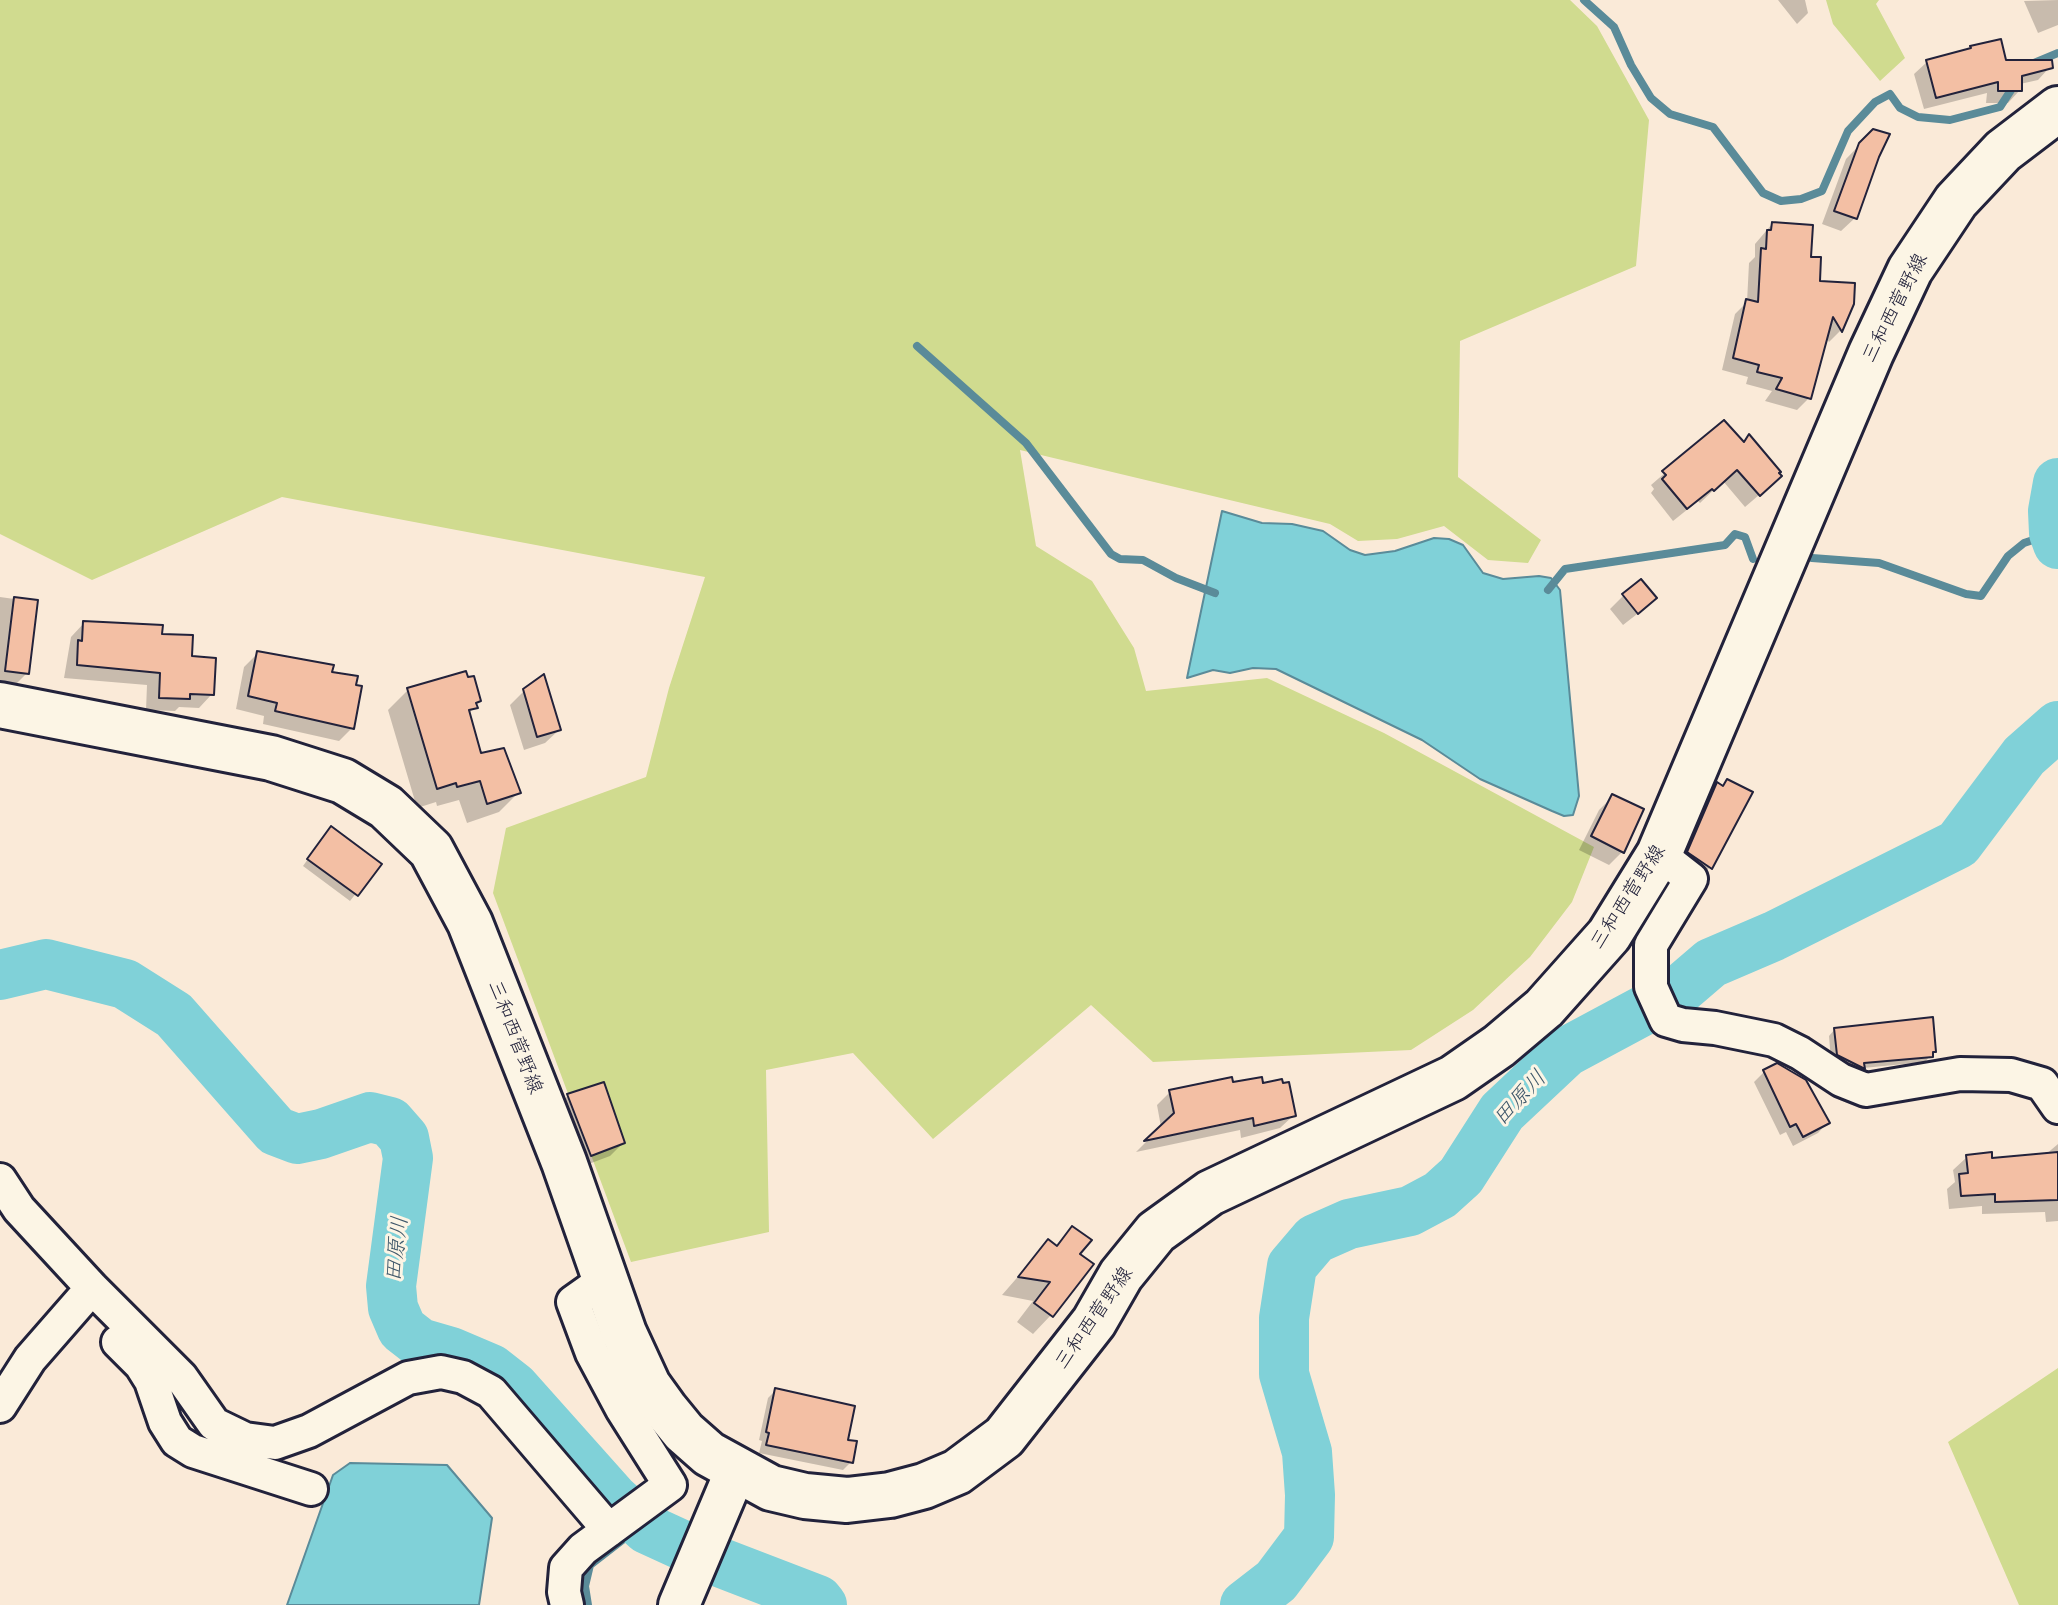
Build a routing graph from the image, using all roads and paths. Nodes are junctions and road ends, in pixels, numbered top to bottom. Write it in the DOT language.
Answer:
graph roads {
  1 [pos="2058,109"];
  2 [pos="0,705"];
  3 [pos="1659,854"];
  4 [pos="2058,1107"];
  5 [pos="0,1180"];
  6 [pos="604,1280"];
  7 [pos="86,1295"];
  8 [pos="0,1406"];
  9 [pos="736,1470"];
  10 [pos="311,1489"];
  11 [pos="621,1521"];
  12 [pos="685,1592"];
  13 [pos="567,1605"];
  1 -- 3 [label="main road, 三和西菅野線"];
  2 -- 6 [label="main road, 三和西菅野線"];
  3 -- 4 [label="street"];
  3 -- 9 [label="main road, 三和西菅野線"];
  5 -- 7 [label="street"];
  6 -- 9 [label="main road, 三和西菅野線"];
  6 -- 11 [label="street"];
  7 -- 8 [label="street"];
  7 -- 10 [label="street"];
  7 -- 11 [label="street"];
  9 -- 12 [label="street"];
  11 -- 13 [label="street"];
}
